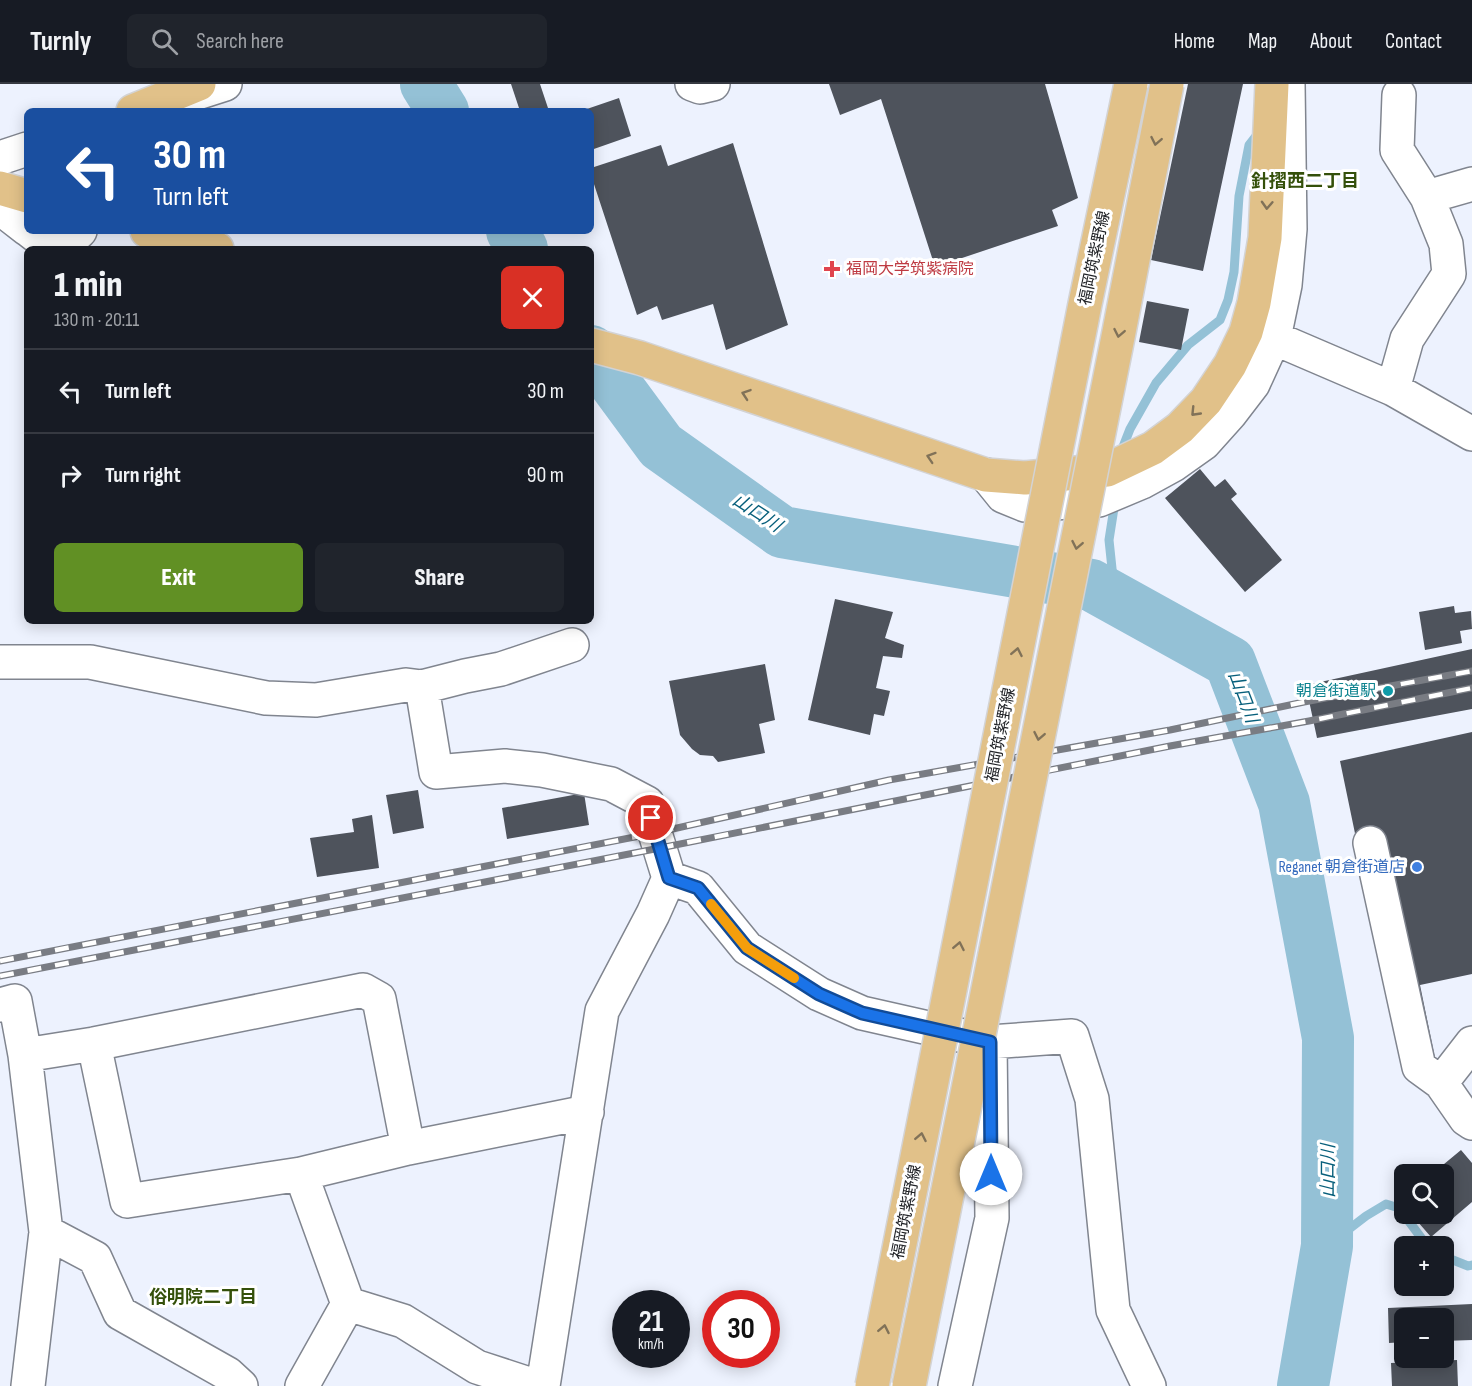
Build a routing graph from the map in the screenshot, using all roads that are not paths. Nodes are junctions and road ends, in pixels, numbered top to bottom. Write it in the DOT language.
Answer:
graph roads {
  1 [pos="199,84"];
  2 [pos="225,84"];
  3 [pos="692,84"];
  4 [pos="713,84"];
  5 [pos="1131,84"];
  6 [pos="1167,84"];
  7 [pos="1272,84"];
  8 [pos="1288,84"];
  9 [pos="1399,95"];
  10 [pos="140,108"];
  11 [pos="149,108"];
  12 [pos="24,150"];
  13 [pos="0,158"];
  14 [pos="1472,184"];
  15 [pos="0,188"];
  16 [pos="24,195"];
  17 [pos="1427,197"];
  18 [pos="0,208"];
  19 [pos="24,227"];
  20 [pos="33,234"];
  21 [pos="77,234"];
  22 [pos="159,234"];
  23 [pos="49,246"];
  24 [pos="64,246"];
  25 [pos="205,246"];
  26 [pos="1274,338"];
  27 [pos="594,346"];
  28 [pos="1393,389"];
  29 [pos="1472,434"];
  30 [pos="986,475"];
  31 [pos="572,645"];
  32 [pos="0,662"];
  33 [pos="422,687"];
  34 [pos="1370,843"];
  35 [pos="669,878"];
  36 [pos="0,1005"];
  37 [pos="990,1042"];
  38 [pos="1472,1043"];
  39 [pos="94,1044"];
  40 [pos="25,1055"];
  41 [pos="1440,1083"];
  42 [pos="587,1112"];
  43 [pos="1472,1123"];
  44 [pos="408,1148"];
  45 [pos="301,1174"];
  46 [pos="46,1232"];
  47 [pos="348,1304"];
  48 [pos="473,1377"];
  49 [pos="28,1386"];
  50 [pos="241,1386"];
  51 [pos="302,1386"];
  52 [pos="535,1386"];
  53 [pos="543,1386"];
  54 [pos="872,1386"];
  55 [pos="909,1386"];
  56 [pos="955,1386"];
  57 [pos="1149,1386"];
  1 -- 10 [label="main road"];
  2 -- 11 [label="street"];
  3 -- 4 [label="street"];
  54 -- 5 [label="main road, 福岡筑紫野線, one-way, bridge"];
  6 -- 55 [label="main road, one-way, bridge"];
  7 -- 30 [label="main road, one-way"];
  8 -- 26 [label="street"];
  9 -- 17 [label="street"];
  12 -- 13 [label="street"];
  14 -- 17 [label="street"];
  15 -- 16 [label="main road"];
  17 -- 28 [label="street"];
  18 -- 19 [label="street"];
  20 -- 23 [label="street"];
  21 -- 24 [label="street"];
  22 -- 25 [label="main road"];
  26 -- 28 [label="street"];
  26 -- 30 [label="street"];
  30 -- 27 [label="main road, one-way"];
  28 -- 29 [label="street"];
  31 -- 33 [label="street"];
  32 -- 33 [label="street"];
  33 -- 35 [label="street"];
  34 -- 41 [label="street"];
  35 -- 37 [label="street"];
  35 -- 42 [label="street"];
  36 -- 40 [label="street"];
  37 -- 56 [label="street"];
  37 -- 57 [label="street"];
  38 -- 41 [label="street"];
  39 -- 40 [label="street"];
  39 -- 44 [label="street"];
  39 -- 45 [label="street"];
  40 -- 46 [label="street"];
  41 -- 43 [label="street"];
  42 -- 44 [label="street"];
  42 -- 53 [label="street"];
  44 -- 45 [label="street"];
  45 -- 47 [label="street"];
  46 -- 49 [label="street"];
  46 -- 50 [label="street"];
  47 -- 48 [label="street"];
  47 -- 51 [label="street"];
  48 -- 52 [label="street"];
}
